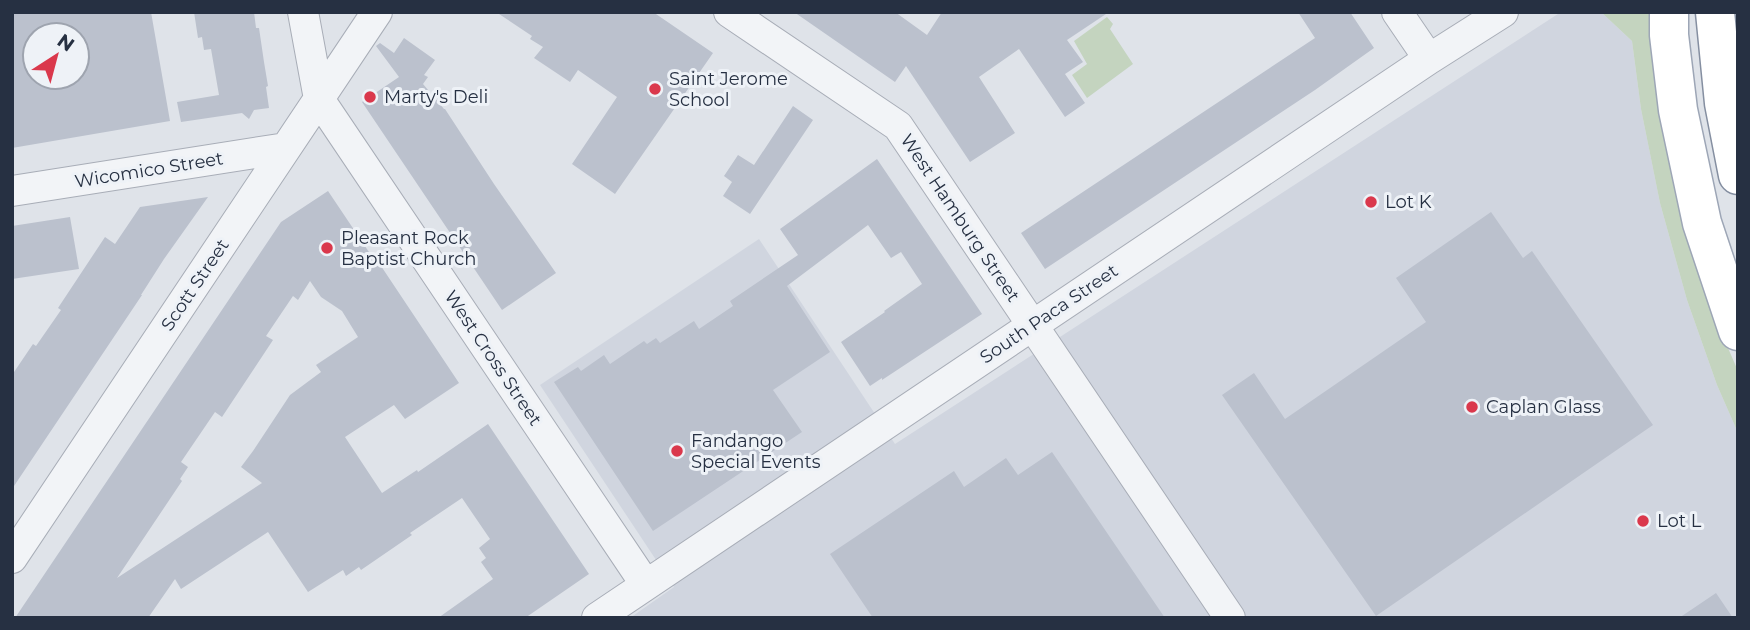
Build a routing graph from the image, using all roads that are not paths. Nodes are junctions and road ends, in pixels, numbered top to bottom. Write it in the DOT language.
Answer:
graph roads {
  1 [pos="303,12"];
  2 [pos="377,12"];
  3 [pos="729,12"];
  4 [pos="1396,12"];
  5 [pos="1503,12"];
  6 [pos="1669,12"];
  7 [pos="1715,12"];
  8 [pos="1429,59"];
  9 [pos="320,99"];
  10 [pos="286,149"];
  11 [pos="1738,175"];
  12 [pos="12,191"];
  13 [pos="1033,325"];
  14 [pos="1738,331"];
  15 [pos="12,558"];
  16 [pos="646,585"];
  17 [pos="597,618"];
  18 [pos="1230,618"];
  1 -- 9 [label="street, West Cross Street"];
  2 -- 9 [label="street, Scott Street"];
  3 -- 13 [label="street, West Hamburg Street"];
  4 -- 8 [label="street"];
  5 -- 8 [label="street, South Paca Street"];
  6 -- 14 [label="main road"];
  7 -- 11 [label="main road"];
  8 -- 13 [label="street, South Paca Street"];
  9 -- 10 [label="street, Scott Street"];
  9 -- 16 [label="street, West Cross Street"];
  10 -- 12 [label="street, Wicomico Street"];
  10 -- 15 [label="street, Scott Street"];
  13 -- 16 [label="street, South Paca Street"];
  13 -- 18 [label="street, West Hamburg Street"];
  16 -- 17 [label="street, South Paca Street"];
}
